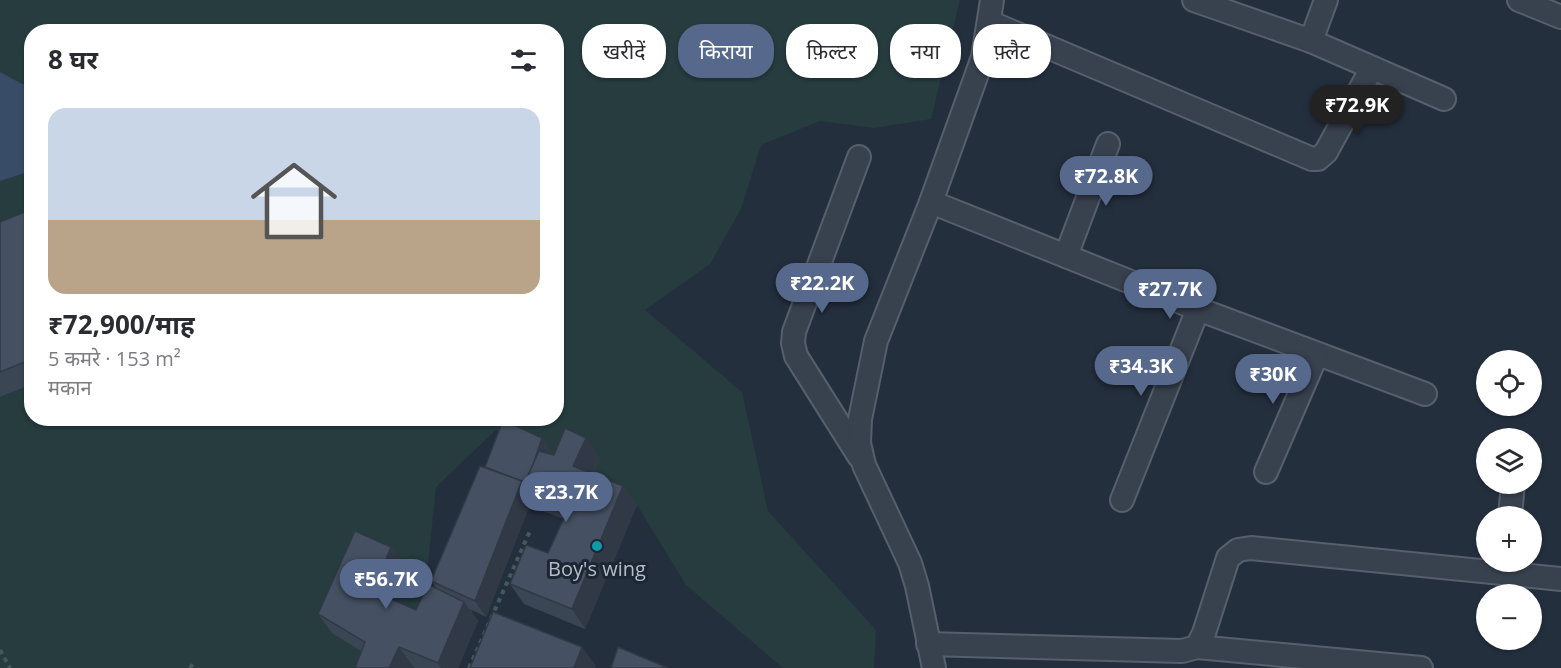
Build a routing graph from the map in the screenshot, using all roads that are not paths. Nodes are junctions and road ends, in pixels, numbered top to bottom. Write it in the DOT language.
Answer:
graph roads {
  1 [pos="1326,0"];
  2 [pos="1519,0"];
  3 [pos="1208,3"];
  4 [pos="1547,8"];
  5 [pos="991,11"];
  6 [pos="1311,41"];
  7 [pos="1372,68"];
  8 [pos="1444,99"];
  9 [pos="1108,144"];
  10 [pos="859,157"];
  11 [pos="932,202"];
  12 [pos="1066,256"];
  13 [pos="1198,309"];
  14 [pos="1317,354"];
  15 [pos="1425,394"];
  16 [pos="864,465"];
  17 [pos="1266,472"];
  18 [pos="1122,500"];
  19 [pos="1476,565"];
  20 [pos="1528,572"];
  21 [pos="1561,579"];
  22 [pos="928,644"];
  23 [pos="1197,647"];
  24 [pos="934,668"];
  25 [pos="1421,668"];
  1 -- 6 [label="street"];
  2 -- 4 [label="street"];
  3 -- 6 [label="street"];
  5 -- 7 [label="street"];
  5 -- 11 [label="street"];
  6 -- 7 [label="street"];
  7 -- 8 [label="street"];
  9 -- 12 [label="street"];
  10 -- 16 [label="street"];
  11 -- 12 [label="street"];
  11 -- 16 [label="street"];
  12 -- 13 [label="street"];
  13 -- 14 [label="street"];
  13 -- 18 [label="street"];
  14 -- 15 [label="street"];
  14 -- 17 [label="street"];
  16 -- 22 [label="street"];
  19 -- 23 [label="street"];
  20 -- 21 [label="street"];
  22 -- 23 [label="street"];
  22 -- 24 [label="street"];
  23 -- 25 [label="street"];
}
